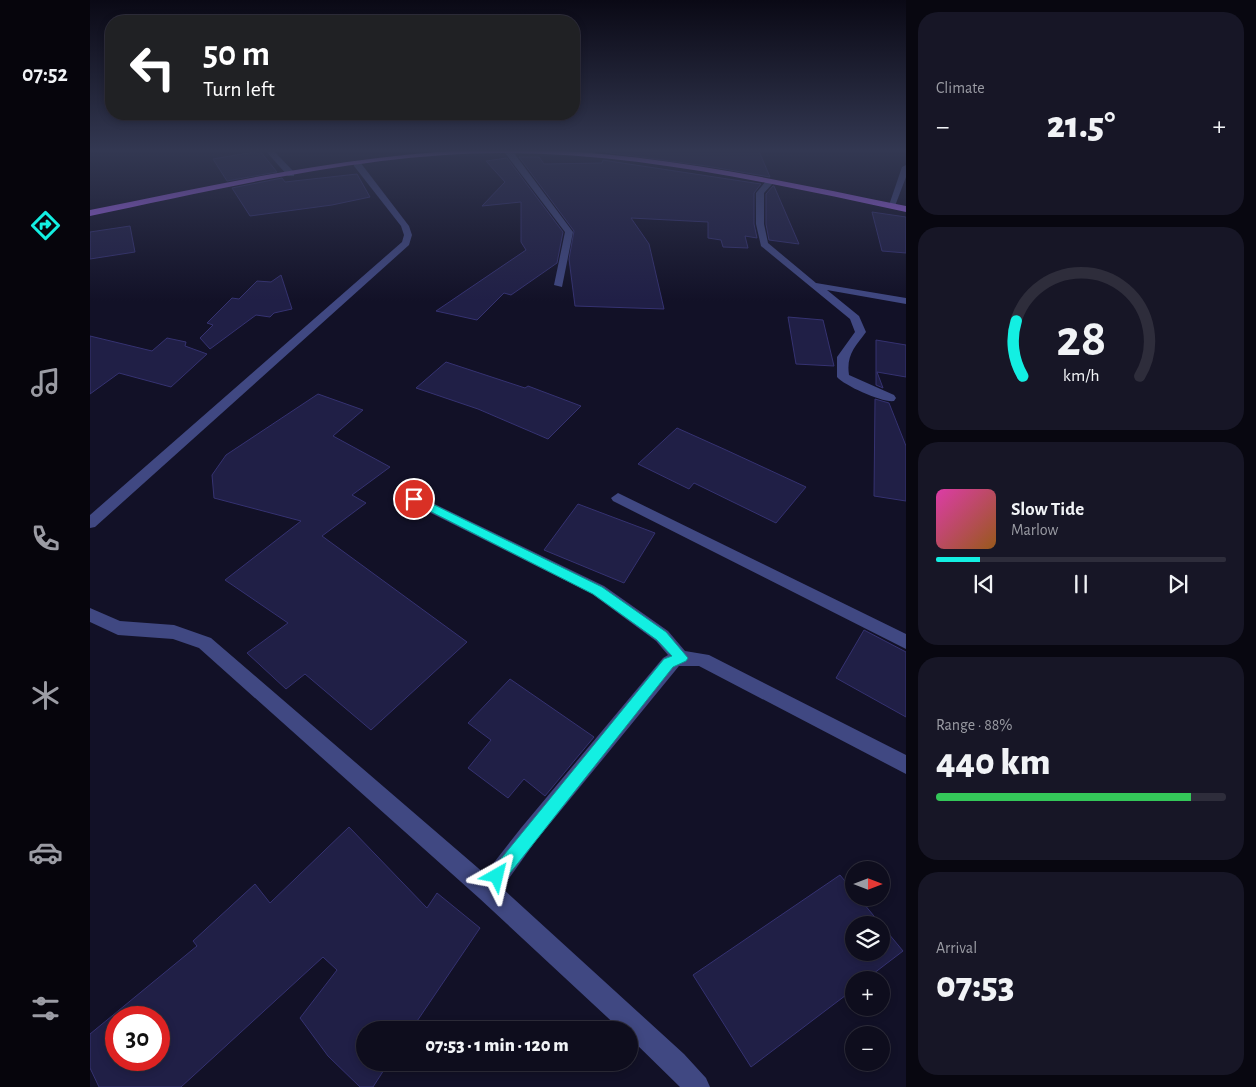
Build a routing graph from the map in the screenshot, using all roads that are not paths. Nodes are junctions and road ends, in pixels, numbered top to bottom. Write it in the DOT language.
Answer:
graph roads {
  1 [pos="158,200"];
  2 [pos="384,200"];
  3 [pos="545,200"];
  4 [pos="760,200"];
  5 [pos="858,200"];
  6 [pos="893,200"];
  7 [pos="891,206"];
  8 [pos="906,209"];
  9 [pos="90,213"];
  10 [pos="559,285"];
  11 [pos="813,285"];
  12 [pos="906,301"];
  13 [pos="890,398"];
  14 [pos="618,498"];
  15 [pos="414,499"];
  16 [pos="90,523"];
  17 [pos="90,614"];
  18 [pos="906,642"];
  19 [pos="681,658"];
  20 [pos="906,765"];
  21 [pos="486,890"];
  22 [pos="696,1087"];
  1 -- 9 [label="main road"];
  2 -- 16 [label="street"];
  3 -- 10 [label="street"];
  4 -- 11 [label="street"];
  5 -- 7 [label="main road"];
  6 -- 7 [label="street"];
  7 -- 8 [label="main road"];
  11 -- 12 [label="street"];
  11 -- 13 [label="street"];
  14 -- 18 [label="street"];
  15 -- 19 [label="street"];
  17 -- 21 [label="street"];
  19 -- 20 [label="street"];
  19 -- 21 [label="street"];
  21 -- 22 [label="street"];
}
